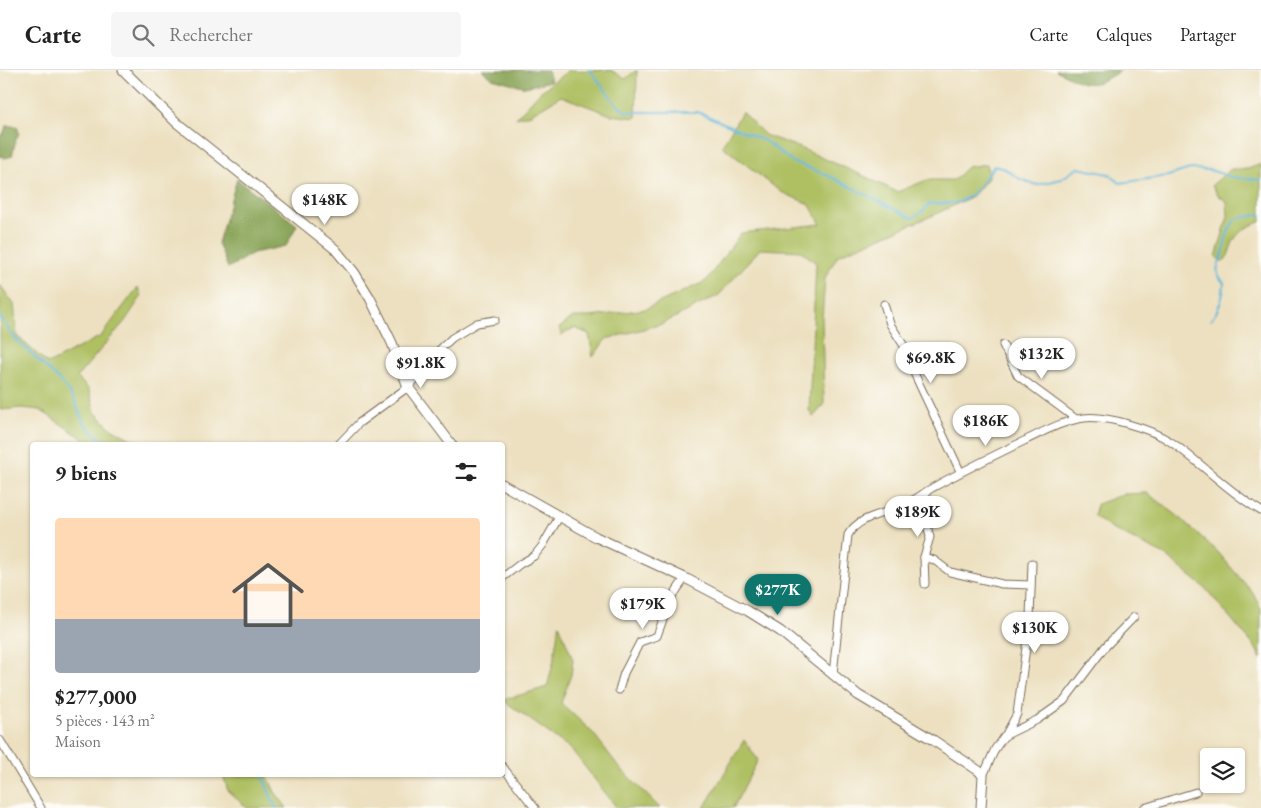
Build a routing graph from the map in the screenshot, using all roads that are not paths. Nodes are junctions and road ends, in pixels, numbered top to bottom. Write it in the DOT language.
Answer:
graph roads {
  1 [pos="123,70"];
  2 [pos="884,304"];
  3 [pos="495,320"];
  4 [pos="1003,345"];
  5 [pos="408,386"];
  6 [pos="1076,420"];
  7 [pos="341,442"];
  8 [pos="450,442"];
  9 [pos="960,471"];
  10 [pos="505,486"];
  11 [pos="926,492"];
  12 [pos="1261,510"];
  13 [pos="559,517"];
  14 [pos="924,557"];
  15 [pos="1032,563"];
  16 [pos="505,576"];
  17 [pos="685,578"];
  18 [pos="925,584"];
  19 [pos="1031,585"];
  20 [pos="1134,617"];
  21 [pos="833,674"];
  22 [pos="619,690"];
  23 [pos="1004,736"];
  24 [pos="0,740"];
  25 [pos="505,770"];
  26 [pos="983,776"];
  27 [pos="1196,792"];
  28 [pos="41,808"];
  29 [pos="535,808"];
  30 [pos="981,808"];
  31 [pos="1144,808"];
  1 -- 5 [label="main road"];
  2 -- 9 [label="street"];
  3 -- 5 [label="street"];
  4 -- 6 [label="street"];
  5 -- 7 [label="street"];
  5 -- 8 [label="main road"];
  6 -- 9 [label="street"];
  6 -- 12 [label="street"];
  9 -- 11 [label="street"];
  10 -- 13 [label="main road"];
  11 -- 14 [label="street"];
  11 -- 21 [label="street"];
  13 -- 16 [label="street"];
  13 -- 17 [label="main road"];
  14 -- 18 [label="street"];
  14 -- 19 [label="street"];
  15 -- 19 [label="street"];
  17 -- 21 [label="main road"];
  17 -- 22 [label="street"];
  19 -- 23 [label="street"];
  20 -- 23 [label="street"];
  21 -- 26 [label="main road"];
  23 -- 26 [label="street"];
  24 -- 28 [label="street"];
  25 -- 29 [label="street"];
  26 -- 30 [label="main road"];
  27 -- 31 [label="street"];
}
